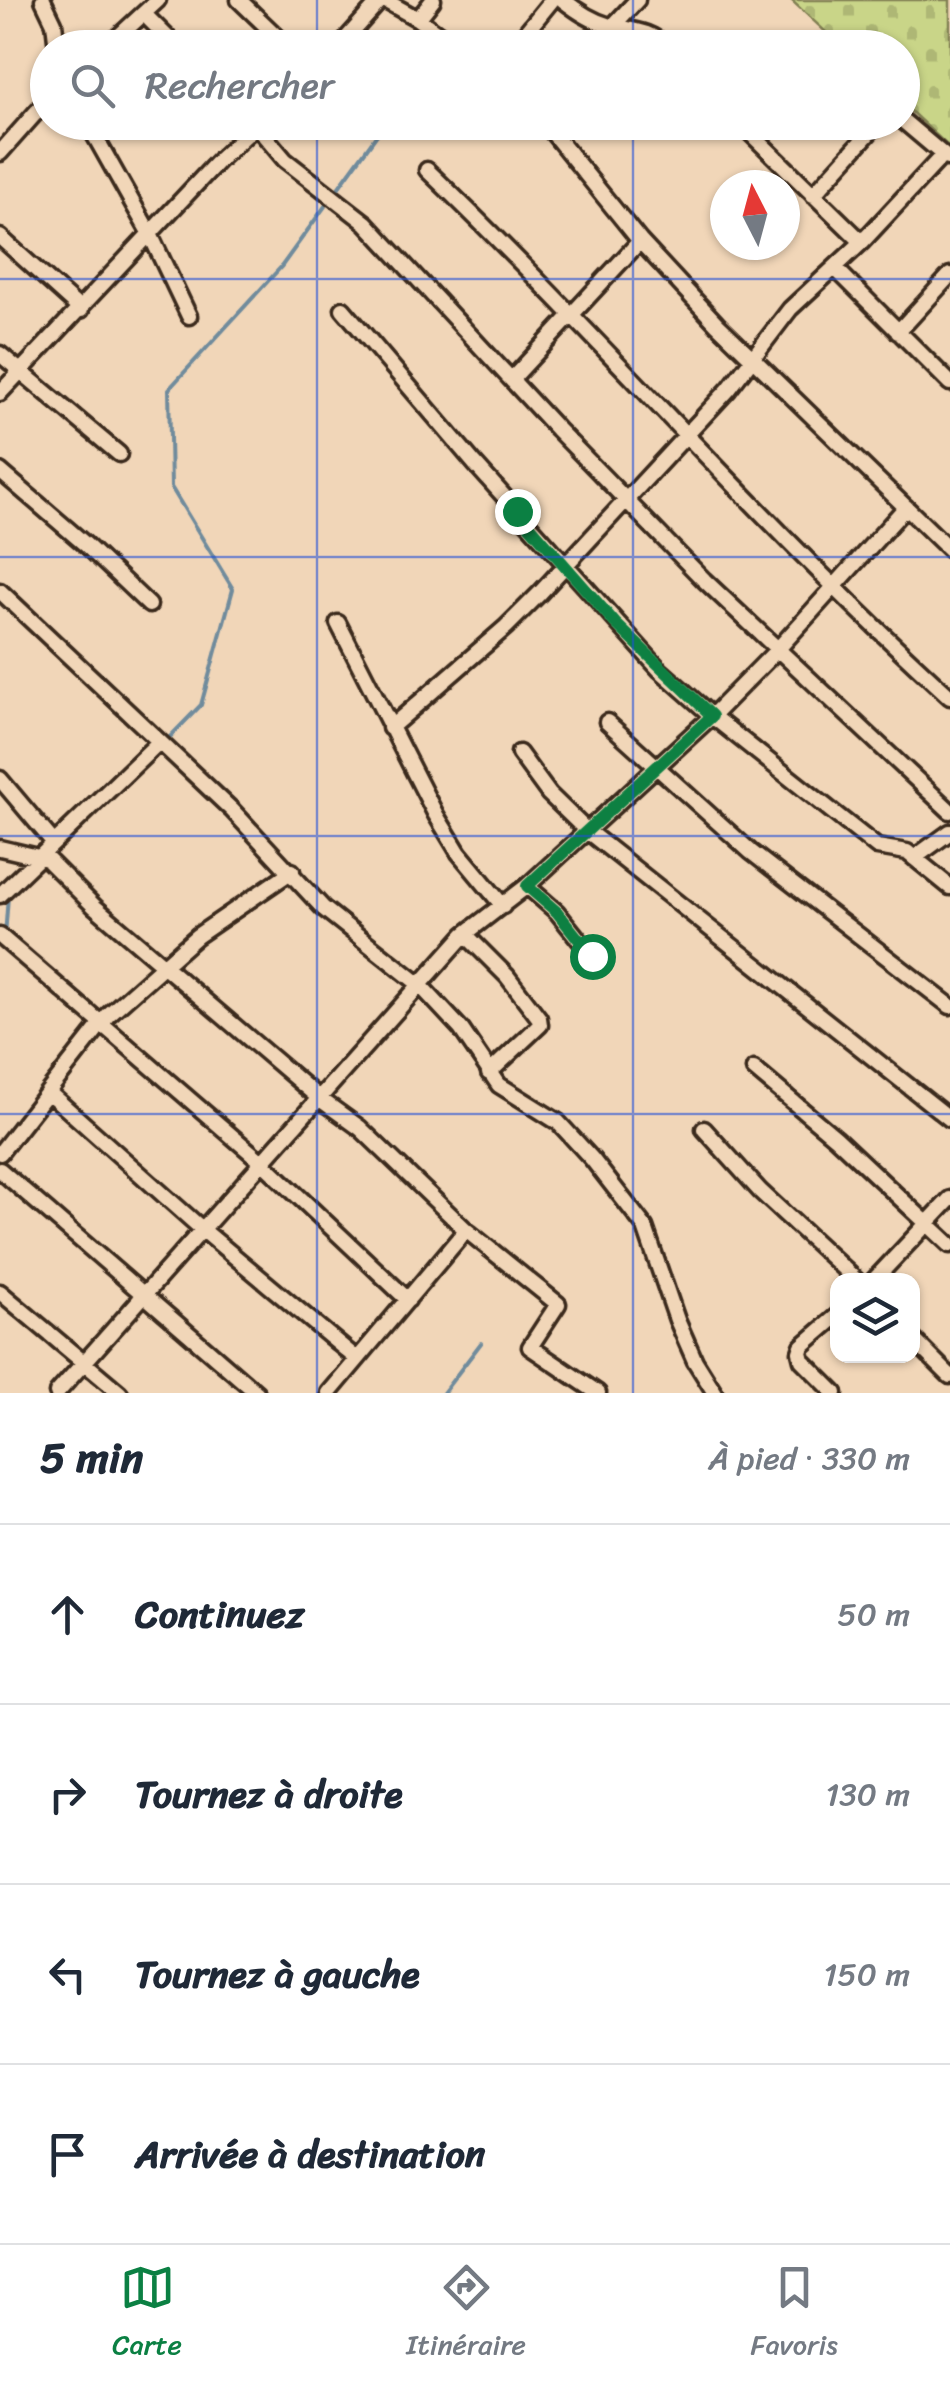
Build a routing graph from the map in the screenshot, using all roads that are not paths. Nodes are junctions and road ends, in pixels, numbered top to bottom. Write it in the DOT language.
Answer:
graph roads {
  1 [pos="43,0"];
  2 [pos="158,0"];
  3 [pos="238,0"];
  4 [pos="382,0"];
  5 [pos="433,0"];
  6 [pos="552,0"];
  7 [pos="563,0"];
  8 [pos="637,0"];
  9 [pos="144,14"];
  10 [pos="418,19"];
  11 [pos="612,26"];
  12 [pos="55,30"];
  13 [pos="126,30"];
  14 [pos="160,30"];
  15 [pos="270,30"];
  16 [pos="354,30"];
  17 [pos="433,30"];
  18 [pos="528,30"];
  19 [pos="643,30"];
  20 [pos="30,119"];
  21 [pos="920,135"];
  22 [pos="96,140"];
  23 [pos="241,140"];
  24 [pos="269,140"];
  25 [pos="559,140"];
  26 [pos="760,140"];
  27 [pos="863,140"];
  28 [pos="0,153"];
  29 [pos="947,158"];
  30 [pos="427,170"];
  31 [pos="813,195"];
  32 [pos="150,234"];
  33 [pos="0,237"];
  34 [pos="640,241"];
  35 [pos="862,242"];
  36 [pos="835,268"];
  37 [pos="950,276"];
  38 [pos="343,309"];
  39 [pos="81,310"];
  40 [pos="571,315"];
  41 [pos="189,316"];
  42 [pos="898,332"];
  43 [pos="0,354"];
  44 [pos="755,360"];
  45 [pos="20,371"];
  46 [pos="512,380"];
  47 [pos="950,384"];
  48 [pos="0,393"];
  49 [pos="689,435"];
  50 [pos="119,454"];
  51 [pos="0,471"];
  52 [pos="628,500"];
  53 [pos="906,507"];
  54 [pos="950,550"];
  55 [pos="567,565"];
  56 [pos="834,586"];
  57 [pos="0,592"];
  58 [pos="149,605"];
  59 [pos="338,623"];
  60 [pos="778,650"];
  61 [pos="950,698"];
  62 [pos="712,716"];
  63 [pos="607,722"];
  64 [pos="390,728"];
  65 [pos="160,742"];
  66 [pos="520,753"];
  67 [pos="654,768"];
  68 [pos="0,779"];
  69 [pos="950,810"];
  70 [pos="586,830"];
  71 [pos="950,832"];
  72 [pos="54,843"];
  73 [pos="0,848"];
  74 [pos="42,856"];
  75 [pos="914,858"];
  76 [pos="292,871"];
  77 [pos="527,886"];
  78 [pos="950,887"];
  79 [pos="0,894"];
  80 [pos="503,906"];
  81 [pos="466,934"];
  82 [pos="0,936"];
  83 [pos="592,956"];
  84 [pos="162,965"];
  85 [pos="418,984"];
  86 [pos="950,1006"];
  87 [pos="102,1024"];
  88 [pos="754,1068"];
  89 [pos="489,1072"];
  90 [pos="48,1092"];
  91 [pos="320,1099"];
  92 [pos="950,1119"];
  93 [pos="704,1130"];
  94 [pos="0,1154"];
  95 [pos="263,1164"];
  96 [pos="0,1170"];
  97 [pos="950,1199"];
  98 [pos="928,1224"];
  99 [pos="202,1230"];
  100 [pos="466,1230"];
  101 [pos="950,1245"];
  102 [pos="848,1273"];
  103 [pos="881,1273"];
  104 [pos="0,1292"];
  105 [pos="144,1293"];
  106 [pos="408,1300"];
  107 [pos="830,1321"];
  108 [pos="920,1346"];
  109 [pos="357,1359"];
  110 [pos="82,1362"];
  111 [pos="950,1376"];
  112 [pos="56,1393"];
  113 [pos="120,1393"];
  114 [pos="257,1393"];
  115 [pos="329,1393"];
  116 [pos="598,1393"];
  117 [pos="715,1393"];
  118 [pos="835,1393"];
  1 -- 12 [label="street"];
  2 -- 9 [label="street"];
  3 -- 15 [label="street"];
  4 -- 10 [label="street"];
  4 -- 16 [label="street"];
  5 -- 10 [label="street"];
  6 -- 18 [label="street"];
  7 -- 11 [label="street"];
  8 -- 11 [label="street"];
  9 -- 13 [label="street"];
  9 -- 14 [label="street"];
  10 -- 17 [label="street"];
  11 -- 19 [label="street"];
  20 -- 28 [label="street"];
  21 -- 29 [label="street"];
  22 -- 32 [label="street"];
  23 -- 32 [label="street"];
  24 -- 46 [label="street"];
  25 -- 34 [label="street"];
  26 -- 31 [label="street"];
  27 -- 31 [label="street"];
  29 -- 35 [label="street"];
  30 -- 40 [label="street"];
  31 -- 35 [label="street"];
  32 -- 39 [label="street"];
  32 -- 41 [label="street"];
  33 -- 39 [label="street"];
  34 -- 40 [label="street"];
  34 -- 44 [label="street"];
  35 -- 36 [label="street"];
  36 -- 42 [label="street"];
  36 -- 44 [label="street"];
  37 -- 42 [label="street"];
  38 -- 55 [label="street"];
  39 -- 45 [label="street"];
  40 -- 46 [label="street"];
  40 -- 49 [label="street"];
  42 -- 47 [label="street"];
  43 -- 45 [label="street"];
  44 -- 49 [label="street"];
  44 -- 53 [label="street"];
  45 -- 48 [label="street"];
  45 -- 50 [label="street"];
  46 -- 52 [label="street"];
  49 -- 52 [label="street"];
  49 -- 56 [label="street"];
  51 -- 58 [label="street"];
  52 -- 55 [label="street"];
  52 -- 60 [label="street"];
  53 -- 54 [label="street"];
  53 -- 56 [label="street"];
  55 -- 62 [label="street"];
  55 -- 64 [label="street"];
  56 -- 60 [label="street"];
  56 -- 61 [label="street"];
  57 -- 65 [label="street"];
  59 -- 64 [label="street"];
  60 -- 62 [label="street"];
  60 -- 69 [label="street"];
  62 -- 67 [label="street"];
  62 -- 75 [label="street"];
  63 -- 67 [label="street"];
  64 -- 80 [label="street"];
  65 -- 72 [label="street"];
  65 -- 76 [label="street"];
  66 -- 70 [label="street"];
  67 -- 70 [label="street"];
  67 -- 86 [label="street"];
  68 -- 72 [label="street"];
  70 -- 77 [label="street"];
  70 -- 92 [label="street"];
  71 -- 75 [label="street"];
  72 -- 74 [label="street"];
  73 -- 74 [label="street"];
  74 -- 79 [label="street"];
  74 -- 84 [label="street"];
  75 -- 78 [label="street"];
  76 -- 84 [label="street"];
  76 -- 85 [label="street"];
  77 -- 80 [label="street"];
  77 -- 83 [label="street"];
  80 -- 81 [label="street"];
  81 -- 85 [label="street"];
  81 -- 89 [label="street"];
  82 -- 87 [label="street"];
  84 -- 87 [label="street"];
  84 -- 91 [label="street"];
  85 -- 89 [label="street"];
  85 -- 91 [label="street"];
  87 -- 90 [label="street"];
  87 -- 95 [label="street"];
  88 -- 98 [label="street"];
  89 -- 117 [label="street"];
  90 -- 94 [label="street"];
  90 -- 99 [label="street"];
  91 -- 95 [label="street"];
  91 -- 100 [label="street"];
  93 -- 102 [label="street"];
  95 -- 99 [label="street"];
  95 -- 106 [label="street"];
  96 -- 105 [label="street"];
  97 -- 98 [label="street"];
  98 -- 101 [label="street"];
  98 -- 103 [label="street"];
  99 -- 105 [label="street"];
  99 -- 109 [label="street"];
  100 -- 106 [label="street"];
  100 -- 116 [label="street"];
  104 -- 110 [label="street"];
  105 -- 110 [label="street"];
  105 -- 114 [label="street"];
  106 -- 109 [label="street"];
  107 -- 118 [label="street"];
  108 -- 111 [label="street"];
  109 -- 115 [label="street"];
  110 -- 112 [label="street"];
  110 -- 113 [label="street"];
}
